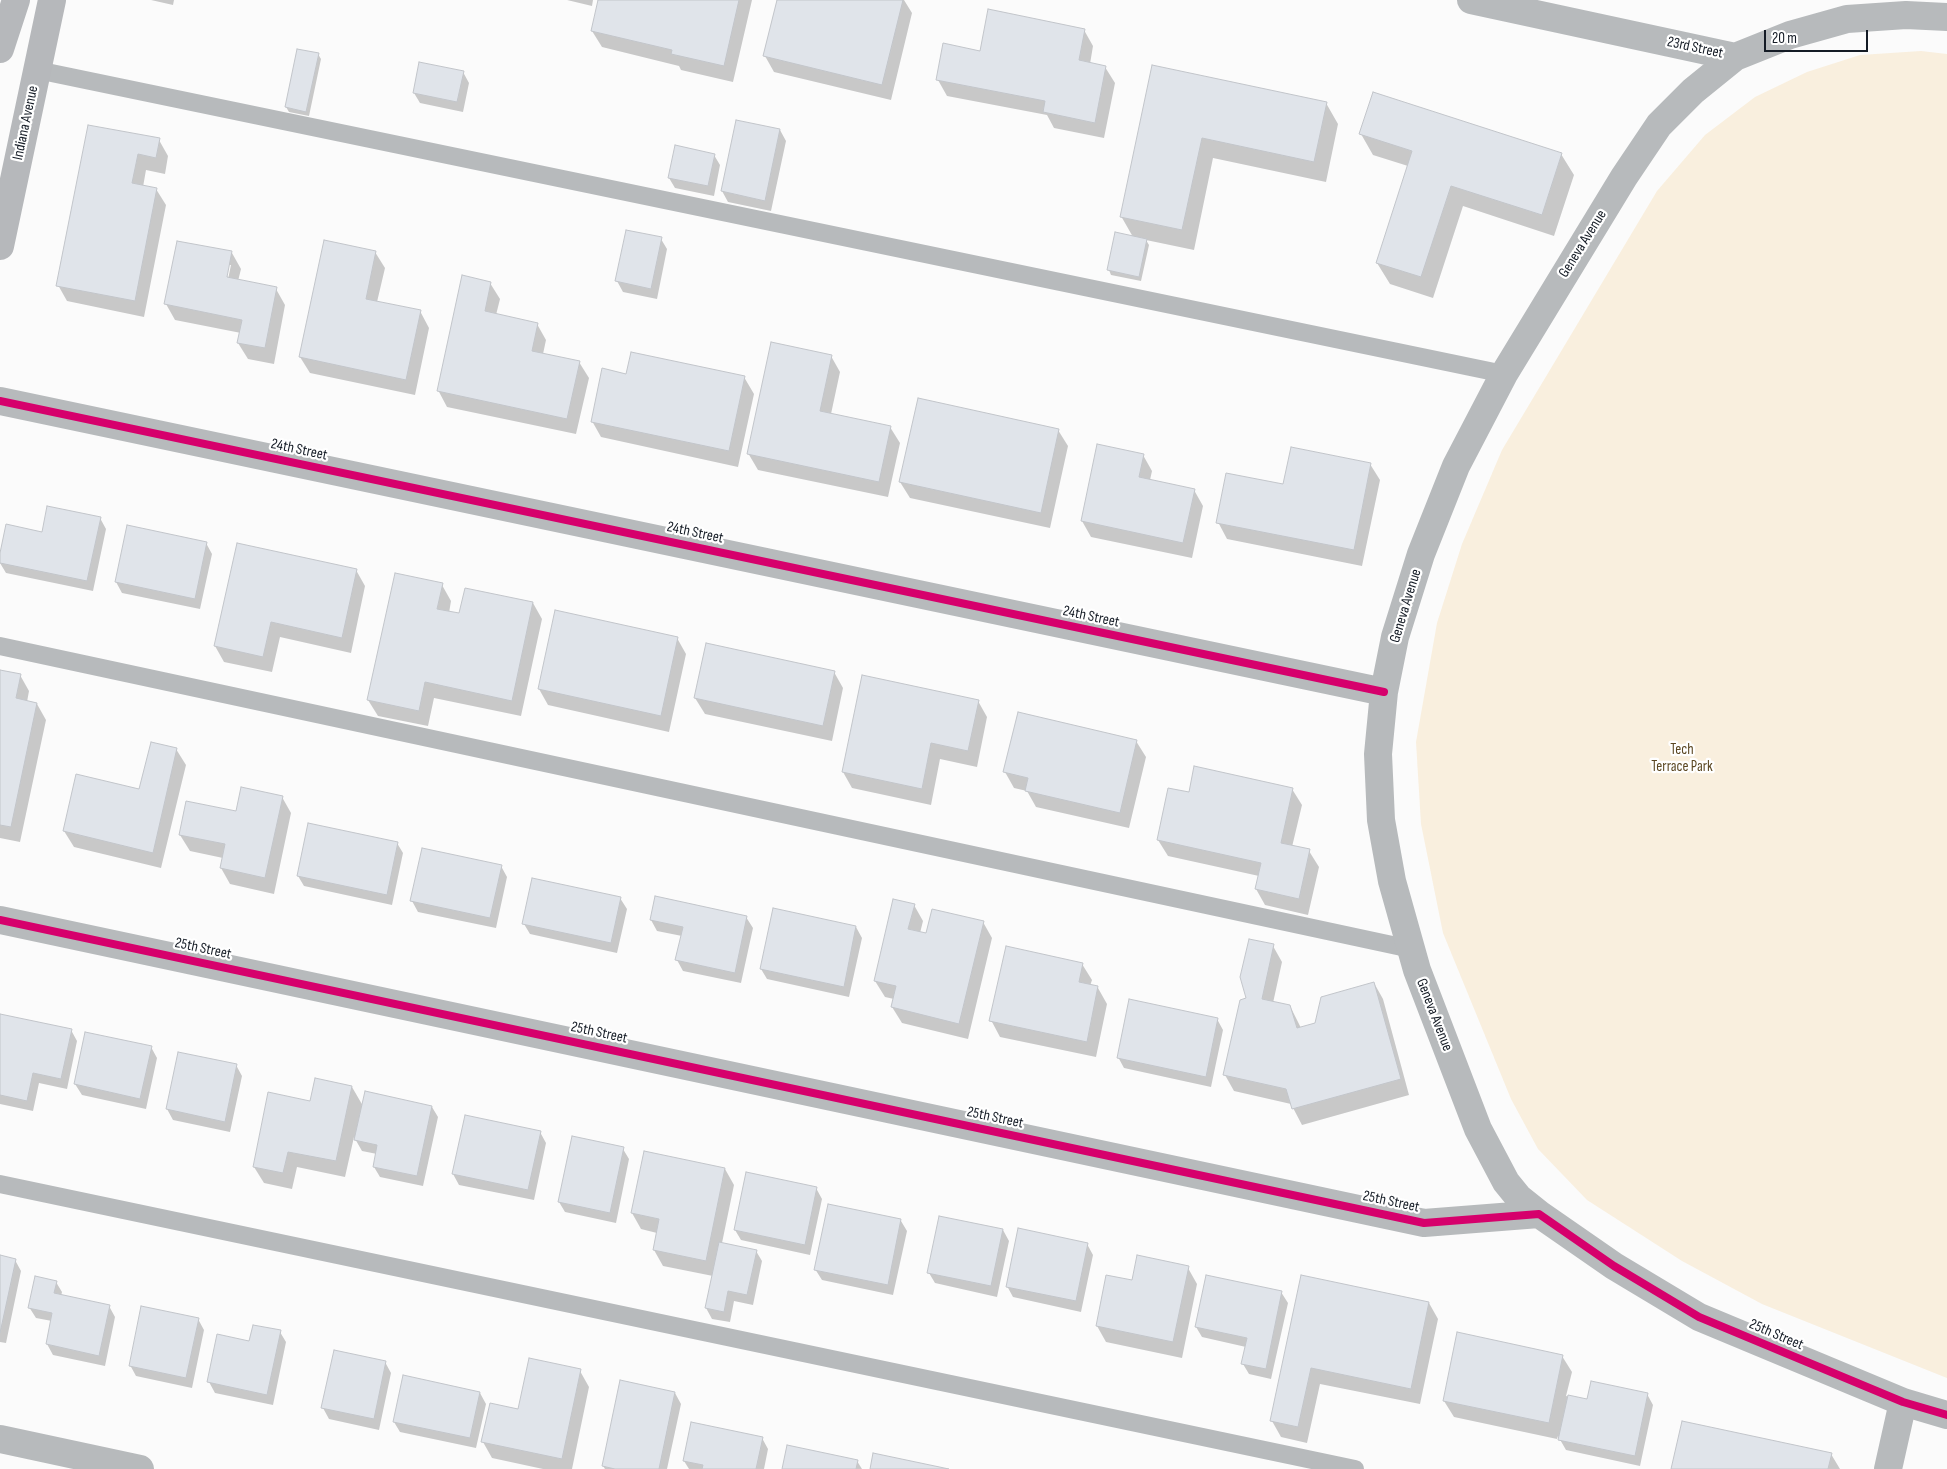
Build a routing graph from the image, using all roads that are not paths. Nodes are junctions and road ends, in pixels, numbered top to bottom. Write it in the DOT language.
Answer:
graph roads {
  1 [pos="16,0"];
  2 [pos="52,0"];
  3 [pos="1471,0"];
  4 [pos="1947,17"];
  5 [pos="0,49"];
  6 [pos="1735,56"];
  7 [pos="37,70"];
  8 [pos="0,246"];
  9 [pos="1504,374"];
  10 [pos="0,401"];
  11 [pos="0,646"];
  12 [pos="1384,692"];
  13 [pos="0,920"];
  14 [pos="1411,949"];
  15 [pos="0,1184"];
  16 [pos="1539,1214"];
  17 [pos="1902,1402"];
  18 [pos="1947,1415"];
  19 [pos="0,1439"];
  20 [pos="140,1469"];
  21 [pos="1355,1469"];
  22 [pos="1888,1469"];
  1 -- 5 [label="main road"];
  2 -- 7 [label="main road, Indiana Avenue"];
  3 -- 6 [label="street, 23rd Street"];
  4 -- 6 [label="street, 23rd Street"];
  6 -- 9 [label="street, Geneva Avenue"];
  7 -- 8 [label="main road, Indiana Avenue"];
  7 -- 9 [label="lane"];
  9 -- 12 [label="street, Geneva Avenue"];
  10 -- 12 [label="street, 24th Street"];
  11 -- 14 [label="lane"];
  12 -- 14 [label="street, Geneva Avenue"];
  13 -- 16 [label="street, 25th Street"];
  14 -- 16 [label="street, Geneva Avenue"];
  15 -- 21 [label="lane"];
  16 -- 17 [label="street, 25th Street"];
  17 -- 18 [label="street, 25th Street"];
  17 -- 22 [label="street"];
  19 -- 20 [label="street"];
}
